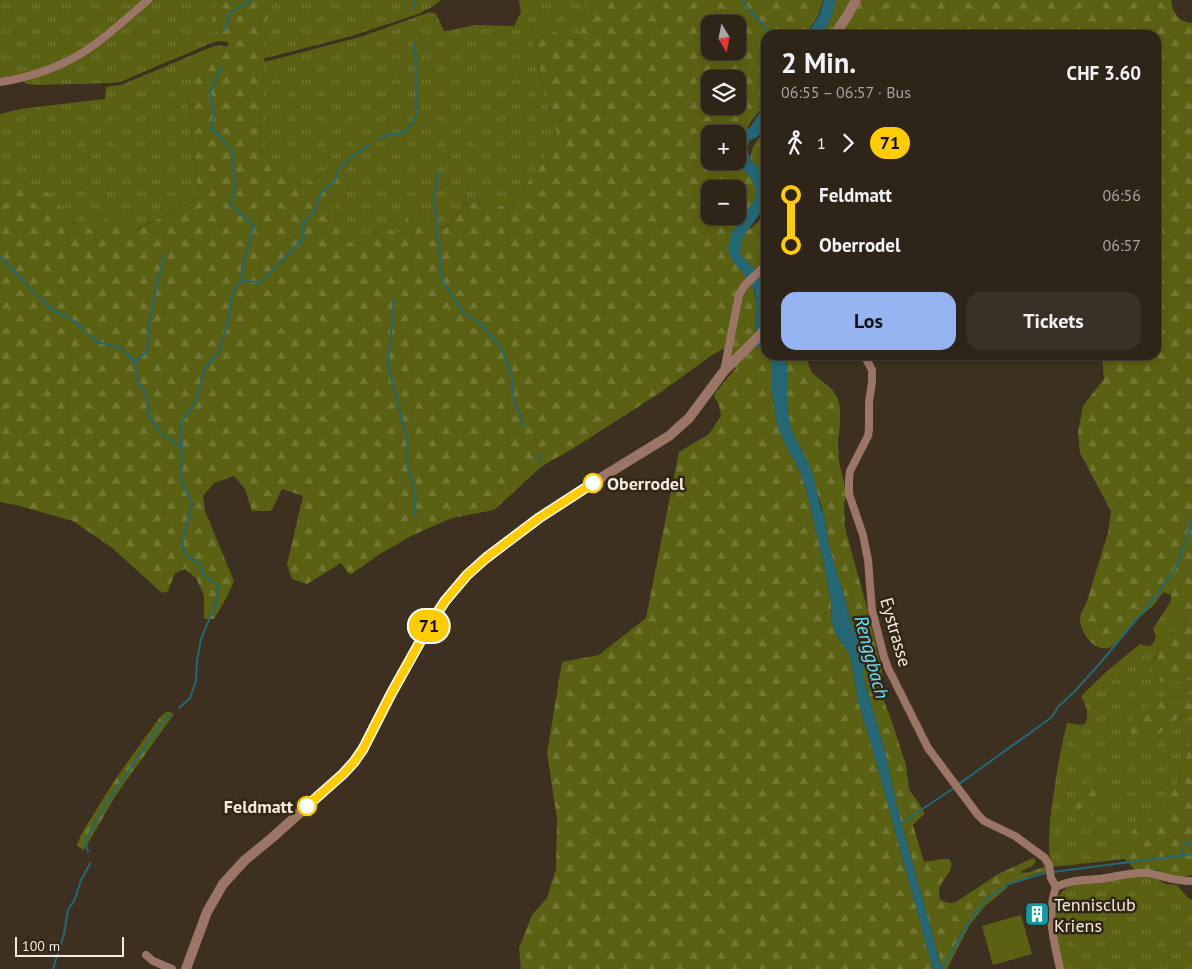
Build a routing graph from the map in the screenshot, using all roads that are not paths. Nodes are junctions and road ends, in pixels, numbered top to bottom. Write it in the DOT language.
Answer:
graph roads {
  1 [pos="148,0"];
  2 [pos="856,0"];
  3 [pos="838,30"];
  4 [pos="0,82"];
  5 [pos="761,270"];
  6 [pos="761,334"];
  7 [pos="867,360"];
  8 [pos="724,371"];
  9 [pos="1192,881"];
  10 [pos="1056,887"];
  11 [pos="146,955"];
  12 [pos="172,969"];
  13 [pos="186,969"];
  14 [pos="1060,969"];
  1 -- 4 [label="street"];
  2 -- 3 [label="street"];
  5 -- 8 [label="street"];
  6 -- 8 [label="street"];
  7 -- 10 [label="street, Eystrasse"];
  8 -- 13 [label="street"];
  9 -- 10 [label="street"];
  10 -- 14 [label="street"];
  11 -- 12 [label="street"];
}
